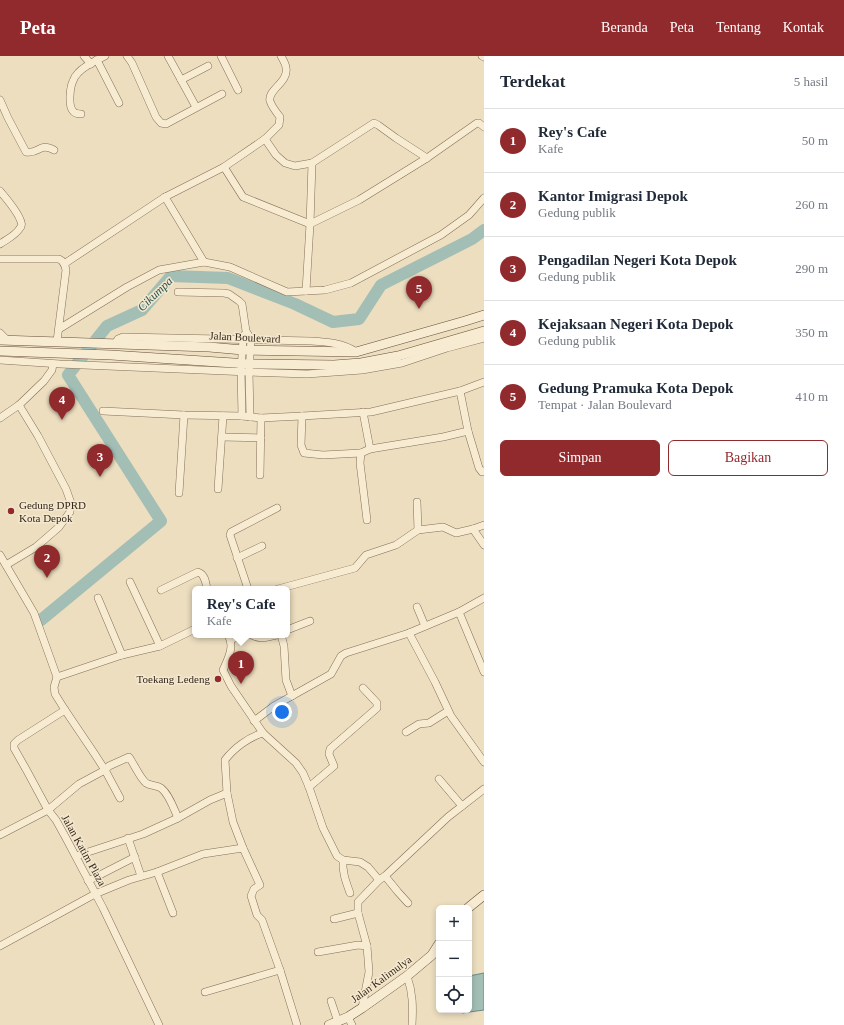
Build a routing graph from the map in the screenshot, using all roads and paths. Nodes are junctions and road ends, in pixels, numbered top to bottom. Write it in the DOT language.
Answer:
graph roads {
  1 [pos="84,56"];
  2 [pos="105,56"];
  3 [pos="127,56"];
  4 [pos="168,56"];
  5 [pos="221,56"];
  6 [pos="281,56"];
  7 [pos="93,62"];
  8 [pos="208,66"];
  9 [pos="181,80"];
  10 [pos="238,90"];
  11 [pos="222,94"];
  12 [pos="0,100"];
  13 [pos="119,103"];
  14 [pos="196,107"];
  15 [pos="81,114"];
  16 [pos="484,127"];
  17 [pos="265,139"];
  18 [pos="54,150"];
  19 [pos="427,158"];
  20 [pos="312,163"];
  21 [pos="224,167"];
  22 [pos="0,191"];
  23 [pos="165,197"];
  24 [pos="484,198"];
  25 [pos="310,224"];
  26 [pos="0,244"];
  27 [pos="0,259"];
  28 [pos="204,262"];
  29 [pos="64,264"];
  30 [pos="306,290"];
  31 [pos="178,292"];
  32 [pos="484,315"];
  33 [pos="59,329"];
  34 [pos="484,331"];
  35 [pos="0,333"];
  36 [pos="484,338"];
  37 [pos="247,339"];
  38 [pos="4,340"];
  39 [pos="57,342"];
  40 [pos="113,344"];
  41 [pos="247,350"];
  42 [pos="0,351"];
  43 [pos="356,352"];
  44 [pos="111,355"];
  45 [pos="0,360"];
  46 [pos="53,364"];
  47 [pos="245,368"];
  48 [pos="484,382"];
  49 [pos="460,391"];
  50 [pos="241,394"];
  51 [pos="249,394"];
  52 [pos="20,405"];
  53 [pos="102,412"];
  54 [pos="363,412"];
  55 [pos="184,415"];
  56 [pos="223,416"];
  57 [pos="242,416"];
  58 [pos="302,416"];
  59 [pos="250,417"];
  60 [pos="0,418"];
  61 [pos="261,418"];
  62 [pos="468,431"];
  63 [pos="222,437"];
  64 [pos="260,438"];
  65 [pos="370,449"];
  66 [pos="361,452"];
  67 [pos="484,471"];
  68 [pos="260,475"];
  69 [pos="218,489"];
  70 [pos="179,493"];
  71 [pos="417,502"];
  72 [pos="277,508"];
  73 [pos="368,520"];
  74 [pos="484,525"];
  75 [pos="473,529"];
  76 [pos="418,530"];
  77 [pos="484,545"];
  78 [pos="262,546"];
  79 [pos="0,555"];
  80 [pos="237,558"];
  81 [pos="6,565"];
  82 [pos="130,582"];
  83 [pos="207,586"];
  84 [pos="247,586"];
  85 [pos="289,586"];
  86 [pos="161,590"];
  87 [pos="98,598"];
  88 [pos="484,598"];
  89 [pos="417,607"];
  90 [pos="459,612"];
  91 [pos="310,621"];
  92 [pos="425,626"];
  93 [pos="290,629"];
  94 [pos="192,630"];
  95 [pos="409,633"];
  96 [pos="230,638"];
  97 [pos="282,638"];
  98 [pos="160,646"];
  99 [pos="122,655"];
  100 [pos="484,672"];
  101 [pos="56,677"];
  102 [pos="363,688"];
  103 [pos="292,696"];
  104 [pos="65,710"];
  105 [pos="448,711"];
  106 [pos="254,721"];
  107 [pos="406,732"];
  108 [pos="263,733"];
  109 [pos="484,762"];
  110 [pos="105,770"];
  111 [pos="439,779"];
  112 [pos="309,787"];
  113 [pos="484,789"];
  114 [pos="227,793"];
  115 [pos="120,798"];
  116 [pos="462,806"];
  117 [pos="48,810"];
  118 [pos="178,818"];
  119 [pos="0,835"];
  120 [pos="128,838"];
  121 [pos="243,848"];
  122 [pos="76,856"];
  123 [pos="135,857"];
  124 [pos="343,860"];
  125 [pos="156,872"];
  126 [pos="141,876"];
  127 [pos="382,878"];
  128 [pos="88,881"];
  129 [pos="95,894"];
  130 [pos="350,894"];
  131 [pos="484,895"];
  132 [pos="408,903"];
  133 [pos="472,905"];
  134 [pos="173,913"];
  135 [pos="358,913"];
  136 [pos="334,919"];
  137 [pos="0,946"];
  138 [pos="367,946"];
  139 [pos="436,949"];
  140 [pos="318,952"];
  141 [pos="280,970"];
  142 [pos="407,976"];
  143 [pos="205,992"];
  144 [pos="331,1001"];
  145 [pos="362,1008"];
  146 [pos="350,1021"];
  147 [pos="334,1023"];
  148 [pos="159,1025"];
  149 [pos="297,1025"];
  150 [pos="412,1025"];
  1 -- 7 [label="street"];
  2 -- 7 [label="street"];
  3 -- 14 [label="street"];
  4 -- 9 [label="street"];
  5 -- 10 [label="street"];
  6 -- 17 [label="street"];
  7 -- 13 [label="street"];
  7 -- 15 [label="street"];
  8 -- 9 [label="street"];
  9 -- 14 [label="street"];
  11 -- 14 [label="street"];
  12 -- 18 [label="street"];
  16 -- 19 [label="street"];
  17 -- 20 [label="street"];
  17 -- 21 [label="street"];
  19 -- 20 [label="street"];
  19 -- 25 [label="street"];
  20 -- 25 [label="street"];
  21 -- 23 [label="street"];
  21 -- 25 [label="street"];
  22 -- 26 [label="street"];
  23 -- 28 [label="street"];
  23 -- 29 [label="street"];
  24 -- 30 [label="street"];
  25 -- 30 [label="street"];
  27 -- 29 [label="street"];
  28 -- 30 [label="street"];
  28 -- 33 [label="street"];
  29 -- 33 [label="street"];
  31 -- 37 [label="street"];
  32 -- 43 [label="main road, Jalan Boulevard"];
  33 -- 39 [label="street"];
  34 -- 47 [label="main road"];
  35 -- 38 [label="street"];
  36 -- 47 [label="street"];
  37 -- 40 [label="street"];
  37 -- 41 [label="street"];
  37 -- 43 [label="street"];
  38 -- 39 [label="main road, Jalan Boulevard"];
  39 -- 40 [label="main road, Jalan Boulevard"];
  40 -- 41 [label="main road, Jalan Boulevard"];
  40 -- 44 [label="main road"];
  41 -- 43 [label="main road, Jalan Boulevard"];
  41 -- 47 [label="street"];
  42 -- 44 [label="main road"];
  44 -- 47 [label="main road"];
  45 -- 46 [label="street"];
  46 -- 47 [label="street"];
  46 -- 52 [label="street"];
  47 -- 50 [label="street"];
  47 -- 51 [label="street"];
  48 -- 49 [label="street"];
  49 -- 54 [label="street"];
  49 -- 62 [label="street"];
  50 -- 51 [label="street"];
  50 -- 57 [label="street"];
  51 -- 59 [label="street"];
  52 -- 60 [label="street"];
  52 -- 81 [label="street"];
  53 -- 55 [label="street"];
  54 -- 58 [label="street"];
  54 -- 65 [label="street"];
  55 -- 56 [label="street"];
  55 -- 70 [label="street"];
  56 -- 57 [label="street"];
  56 -- 63 [label="street"];
  57 -- 59 [label="street"];
  58 -- 61 [label="street"];
  58 -- 66 [label="street"];
  59 -- 61 [label="street"];
  61 -- 64 [label="street"];
  62 -- 65 [label="street"];
  62 -- 67 [label="street"];
  63 -- 64 [label="street"];
  63 -- 69 [label="street"];
  64 -- 68 [label="street"];
  65 -- 66 [label="street"];
  66 -- 73 [label="street"];
  71 -- 76 [label="street"];
  72 -- 80 [label="street"];
  74 -- 75 [label="street"];
  75 -- 76 [label="street"];
  75 -- 77 [label="street"];
  76 -- 85 [label="street"];
  78 -- 80 [label="street"];
  79 -- 81 [label="street"];
  80 -- 84 [label="street"];
  81 -- 101 [label="street"];
  82 -- 98 [label="street"];
  83 -- 86 [label="street"];
  87 -- 99 [label="street"];
  88 -- 90 [label="street"];
  89 -- 92 [label="street"];
  90 -- 92 [label="street"];
  90 -- 100 [label="street"];
  91 -- 93 [label="street"];
  92 -- 95 [label="street"];
  94 -- 98 [label="street"];
  95 -- 103 [label="street"];
  95 -- 105 [label="street"];
  96 -- 106 [label="street"];
  97 -- 103 [label="street"];
  98 -- 99 [label="street"];
  99 -- 101 [label="street"];
  101 -- 104 [label="street"];
  102 -- 112 [label="street"];
  103 -- 106 [label="street"];
  104 -- 110 [label="street"];
  104 -- 117 [label="street, Jalan Katim Plaza"];
  105 -- 107 [label="street"];
  105 -- 109 [label="street"];
  106 -- 108 [label="street"];
  108 -- 112 [label="street"];
  108 -- 114 [label="street"];
  110 -- 115 [label="street"];
  110 -- 117 [label="street"];
  110 -- 118 [label="street"];
  111 -- 116 [label="street"];
  112 -- 124 [label="street"];
  113 -- 116 [label="street"];
  114 -- 118 [label="street"];
  114 -- 121 [label="street"];
  116 -- 127 [label="street"];
  117 -- 119 [label="street"];
  117 -- 122 [label="street, Jalan Katim Plaza"];
  118 -- 120 [label="street"];
  120 -- 122 [label="street"];
  120 -- 123 [label="street"];
  121 -- 125 [label="street"];
  121 -- 141 [label="street"];
  122 -- 128 [label="street, Jalan Katim Plaza"];
  123 -- 126 [label="street"];
  123 -- 128 [label="street"];
  124 -- 127 [label="street"];
  124 -- 130 [label="street"];
  125 -- 126 [label="street"];
  125 -- 134 [label="street"];
  126 -- 129 [label="street"];
  127 -- 132 [label="street"];
  127 -- 135 [label="street"];
  128 -- 129 [label="street, Jalan Katim Plaza"];
  129 -- 137 [label="street"];
  129 -- 148 [label="street, Jalan Katim Plaza"];
  131 -- 133 [label="main road"];
  135 -- 136 [label="street"];
  135 -- 138 [label="street"];
  138 -- 140 [label="street"];
  138 -- 145 [label="street"];
  139 -- 142 [label="main road, Jalan Kalimulya"];
  141 -- 143 [label="street"];
  141 -- 149 [label="street"];
  142 -- 145 [label="main road, Jalan Kalimulya"];
  142 -- 150 [label="street"];
  144 -- 147 [label="street"];
  145 -- 146 [label="main road, Jalan Kalimulya"];
  146 -- 147 [label="main road, Jalan Kalimulya"];
}
